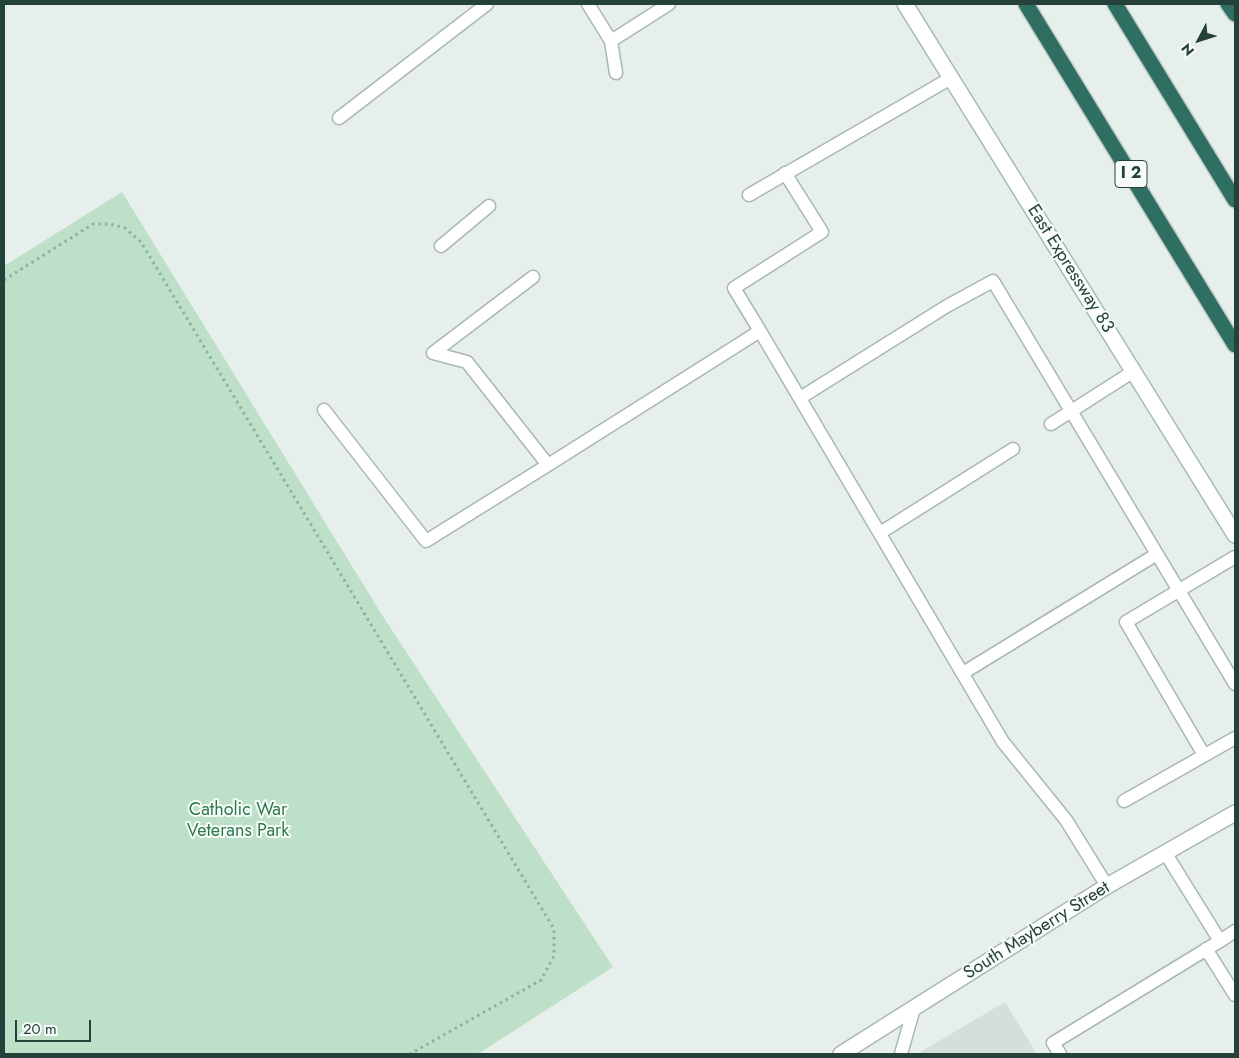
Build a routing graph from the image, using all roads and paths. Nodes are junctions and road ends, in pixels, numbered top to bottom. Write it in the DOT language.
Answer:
graph roads {
  1 [pos="487,4"];
  2 [pos="588,4"];
  3 [pos="669,4"];
  4 [pos="905,4"];
  5 [pos="1026,4"];
  6 [pos="1115,4"];
  7 [pos="1228,4"];
  8 [pos="1235,14"];
  9 [pos="611,41"];
  10 [pos="616,73"];
  11 [pos="951,78"];
  12 [pos="339,118"];
  13 [pos="785,173"];
  14 [pos="749,195"];
  15 [pos="1235,200"];
  16 [pos="489,206"];
  17 [pos="441,246"];
  18 [pos="533,277"];
  19 [pos="4,280"];
  20 [pos="760,331"];
  21 [pos="1235,345"];
  22 [pos="1134,371"];
  23 [pos="800,398"];
  24 [pos="324,410"];
  25 [pos="1071,411"];
  26 [pos="1051,424"];
  27 [pos="1013,449"];
  28 [pos="548,465"];
  29 [pos="880,533"];
  30 [pos="1235,535"];
  31 [pos="1157,554"];
  32 [pos="1235,557"];
  33 [pos="1180,591"];
  34 [pos="963,673"];
  35 [pos="1235,684"];
  36 [pos="1235,738"];
  37 [pos="1204,755"];
  38 [pos="1124,801"];
  39 [pos="1235,814"];
  40 [pos="1166,854"];
  41 [pos="1107,886"];
  42 [pos="1235,931"];
  43 [pos="1220,941"];
  44 [pos="1206,949"];
  45 [pos="1235,995"];
  46 [pos="914,1008"];
  47 [pos="410,1054"];
  48 [pos="841,1054"];
  49 [pos="901,1054"];
  50 [pos="1060,1054"];
  1 -- 12 [label="lane"];
  2 -- 9 [label="lane"];
  3 -- 9 [label="lane"];
  4 -- 11 [label="main road, East Expressway 83"];
  5 -- 21 [label="highway, I 2"];
  6 -- 15 [label="highway"];
  7 -- 8 [label="highway"];
  9 -- 10 [label="lane"];
  11 -- 13 [label="lane"];
  11 -- 22 [label="main road, East Expressway 83"];
  13 -- 14 [label="lane"];
  13 -- 20 [label="lane"];
  16 -- 17 [label="lane"];
  18 -- 28 [label="lane"];
  19 -- 47 [label="path"];
  20 -- 23 [label="lane"];
  20 -- 28 [label="lane"];
  22 -- 25 [label="lane"];
  22 -- 30 [label="main road, East Expressway 83"];
  23 -- 25 [label="lane"];
  23 -- 29 [label="lane"];
  24 -- 28 [label="lane"];
  25 -- 26 [label="lane"];
  25 -- 31 [label="lane"];
  27 -- 29 [label="lane"];
  29 -- 34 [label="lane"];
  31 -- 33 [label="lane"];
  31 -- 34 [label="lane"];
  32 -- 33 [label="lane"];
  33 -- 35 [label="lane"];
  33 -- 37 [label="lane"];
  34 -- 41 [label="lane"];
  36 -- 37 [label="lane"];
  37 -- 38 [label="lane"];
  39 -- 40 [label="main road, South Mayberry Street"];
  40 -- 41 [label="main road, South Mayberry Street"];
  40 -- 43 [label="lane"];
  41 -- 46 [label="main road, South Mayberry Street"];
  42 -- 43 [label="lane"];
  43 -- 44 [label="lane"];
  44 -- 45 [label="lane"];
  44 -- 50 [label="lane"];
  46 -- 48 [label="main road, South Mayberry Street"];
  46 -- 49 [label="lane"];
}
